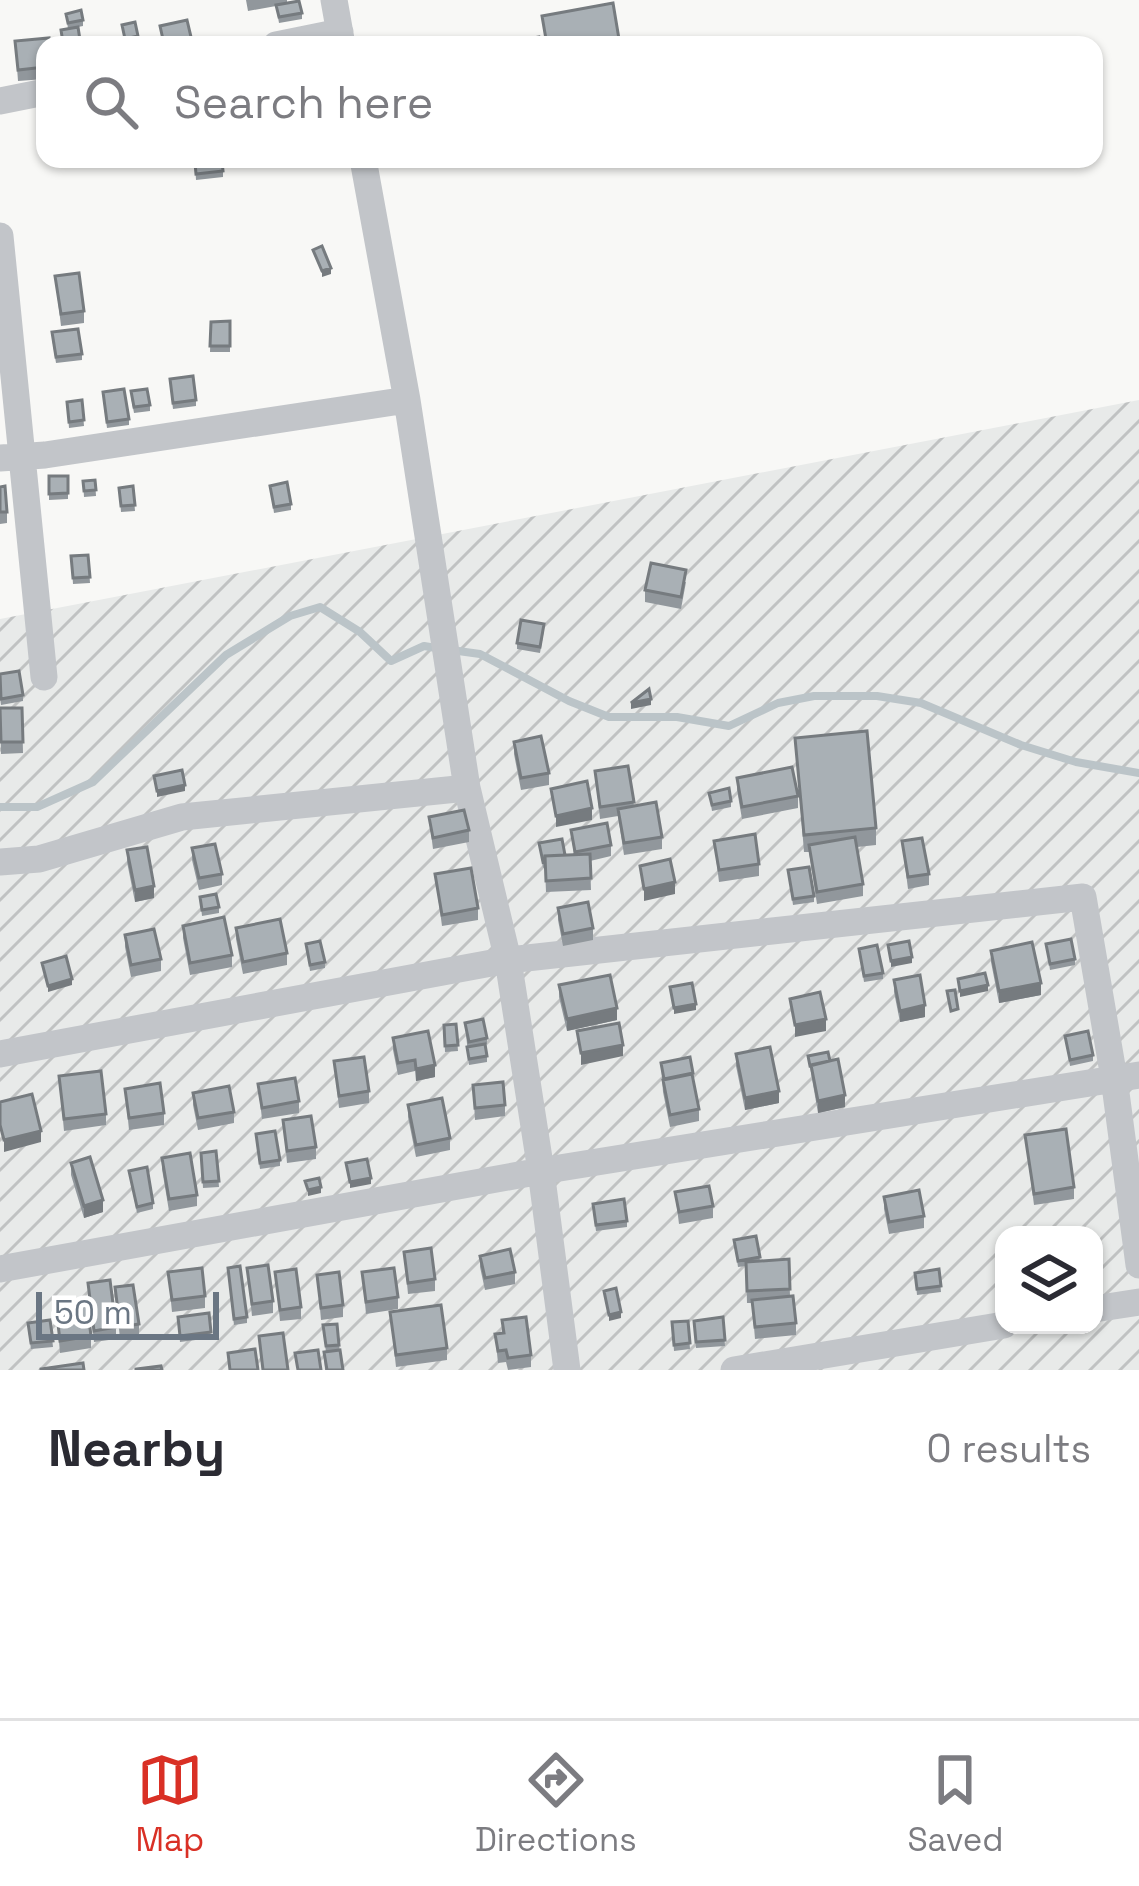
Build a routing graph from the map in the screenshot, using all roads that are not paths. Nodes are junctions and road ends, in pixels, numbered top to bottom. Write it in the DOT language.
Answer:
graph roads {
  1 [pos="334,0"];
  2 [pos="340,36"];
  3 [pos="36,94"];
  4 [pos="0,101"];
  5 [pos="365,168"];
  6 [pos="0,236"];
  7 [pos="407,400"];
  8 [pos="12,457"];
  9 [pos="44,677"];
  10 [pos="467,788"];
  11 [pos="0,862"];
  12 [pos="508,960"];
  13 [pos="0,1054"];
  14 [pos="1126,1077"];
  15 [pos="542,1171"];
  16 [pos="1139,1265"];
  17 [pos="0,1269"];
  18 [pos="1139,1302"];
  19 [pos="1103,1308"];
  20 [pos="995,1326"];
  21 [pos="566,1370"];
  22 [pos="734,1370"];
  1 -- 2 [label="street"];
  3 -- 4 [label="street"];
  5 -- 7 [label="street"];
  6 -- 8 [label="street"];
  7 -- 8 [label="street"];
  7 -- 10 [label="street"];
  8 -- 9 [label="street"];
  10 -- 11 [label="street"];
  10 -- 12 [label="street"];
  12 -- 13 [label="street"];
  12 -- 14 [label="street"];
  12 -- 15 [label="street"];
  14 -- 15 [label="street"];
  14 -- 16 [label="street"];
  15 -- 17 [label="street"];
  15 -- 21 [label="street"];
  18 -- 19 [label="street"];
  20 -- 22 [label="street"];
}
